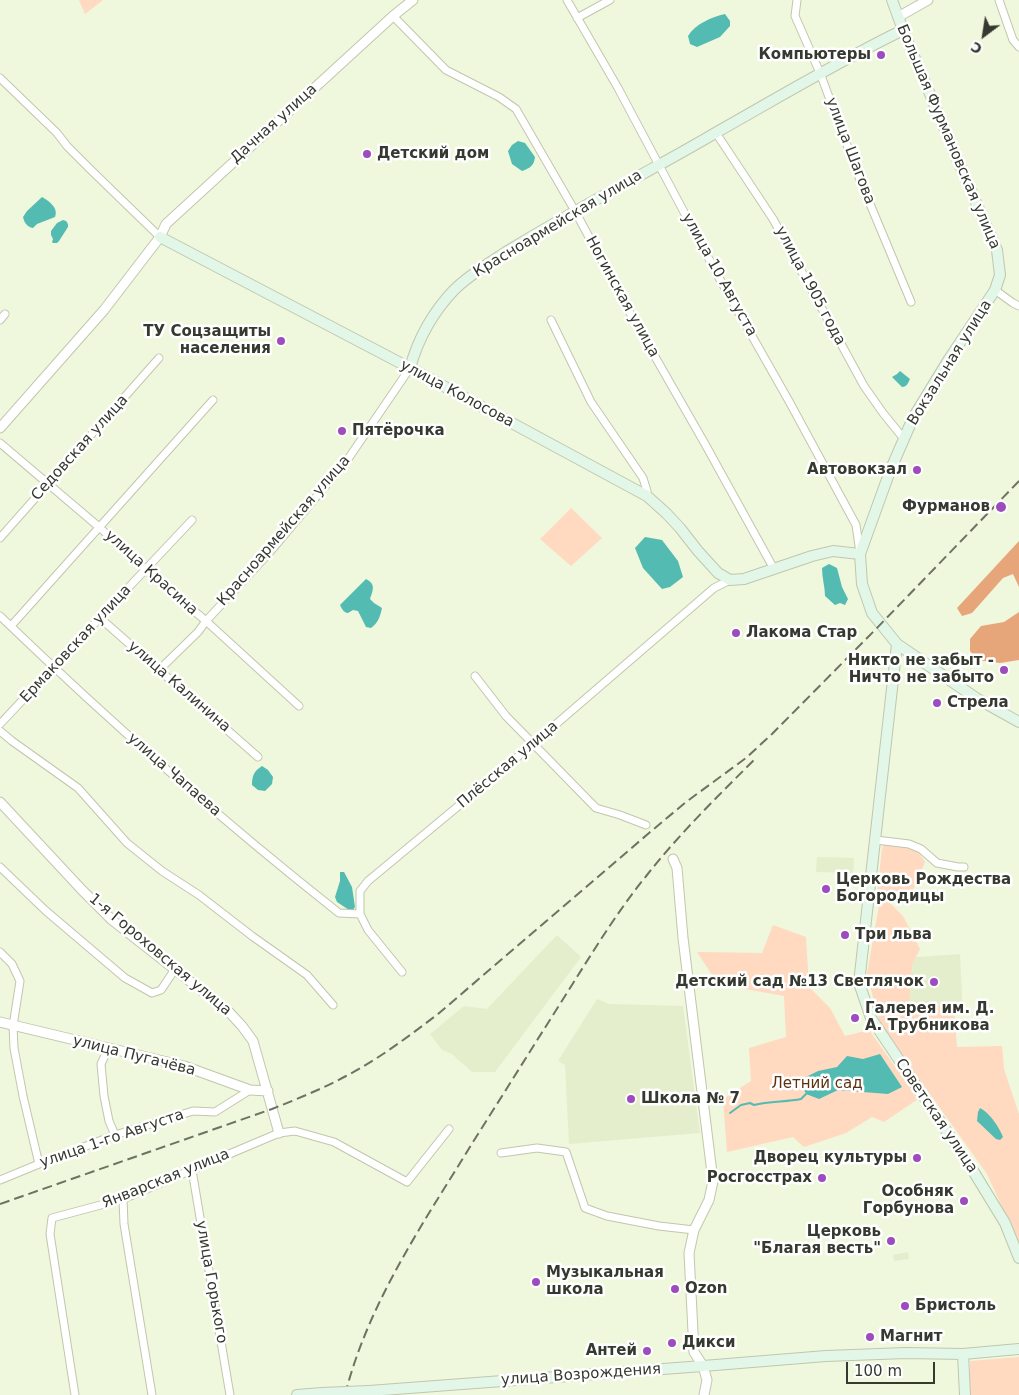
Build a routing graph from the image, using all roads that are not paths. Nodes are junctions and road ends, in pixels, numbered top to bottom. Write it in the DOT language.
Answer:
graph roads {
  1 [pos="413,0"];
  2 [pos="567,0"];
  3 [pos="610,0"];
  4 [pos="797,0"];
  5 [pos="892,0"];
  6 [pos="928,0"];
  7 [pos="999,0"];
  8 [pos="393,16"];
  9 [pos="898,17"];
  10 [pos="577,18"];
  11 [pos="903,30"];
  12 [pos="1019,47"];
  13 [pos="820,72"];
  14 [pos="0,78"];
  15 [pos="716,133"];
  16 [pos="660,164"];
  17 [pos="575,211"];
  18 [pos="160,236"];
  19 [pos="1000,275"];
  20 [pos="995,290"];
  21 [pos="911,302"];
  22 [pos="1019,306"];
  23 [pos="552,320"];
  24 [pos="159,358"];
  25 [pos="410,368"];
  26 [pos="213,400"];
  27 [pos="0,428"];
  28 [pos="904,439"];
  29 [pos="0,442"];
  30 [pos="48,484"];
  31 [pos="647,496"];
  32 [pos="192,520"];
  33 [pos="100,527"];
  34 [pos="0,538"];
  35 [pos="860,554"];
  36 [pos="774,569"];
  37 [pos="146,570"];
  38 [pos="730,580"];
  39 [pos="0,616"];
  40 [pos="100,618"];
  41 [pos="206,621"];
  42 [pos="10,626"];
  43 [pos="897,644"];
  44 [pos="54,668"];
  45 [pos="160,669"];
  46 [pos="475,676"];
  47 [pos="299,706"];
  48 [pos="1019,722"];
  49 [pos="0,724"];
  50 [pos="0,731"];
  51 [pos="533,744"];
  52 [pos="258,757"];
  53 [pos="0,802"];
  54 [pos="646,825"];
  55 [pos="876,840"];
  56 [pos="673,859"];
  57 [pos="0,867"];
  58 [pos="964,867"];
  59 [pos="360,914"];
  60 [pos="0,952"];
  61 [pos="176,969"];
  62 [pos="402,972"];
  63 [pos="333,1005"];
  64 [pos="0,1022"];
  65 [pos="13,1026"];
  66 [pos="108,1049"];
  67 [pos="250,1090"];
  68 [pos="268,1091"];
  69 [pos="448,1129"];
  70 [pos="279,1132"];
  71 [pos="115,1136"];
  72 [pos="501,1153"];
  73 [pos="39,1164"];
  74 [pos="192,1170"];
  75 [pos="0,1180"];
  76 [pos="123,1199"];
  77 [pos="694,1230"];
  78 [pos="1019,1258"];
  79 [pos="1019,1349"];
  80 [pos="963,1354"];
  81 [pos="703,1366"];
  82 [pos="75,1395"];
  83 [pos="152,1395"];
  84 [pos="230,1395"];
  85 [pos="297,1395"];
  86 [pos="704,1395"];
  87 [pos="964,1395"];
  1 -- 8 [label="street, Дачная улица"];
  2 -- 10 [label="street, улица 10 Августа"];
  3 -- 10 [label="street"];
  4 -- 13 [label="street, улица Шагова"];
  5 -- 9 [label="main road, Большая Фурмановская улица"];
  6 -- 9 [label="street"];
  7 -- 12 [label="street"];
  8 -- 17 [label="street, Ногинская улица"];
  8 -- 18 [label="street, Дачная улица"];
  9 -- 11 [label="main road, Большая Фурмановская улица"];
  10 -- 16 [label="street, улица 10 Августа"];
  11 -- 13 [label="main road, Красноармейская улица"];
  11 -- 19 [label="main road, Большая Фурмановская улица"];
  13 -- 15 [label="main road, Красноармейская улица"];
  13 -- 21 [label="street, улица Шагова"];
  14 -- 18 [label="street"];
  15 -- 16 [label="main road, Красноармейская улица"];
  15 -- 28 [label="street, улица 1905 года"];
  16 -- 17 [label="main road, Красноармейская улица"];
  16 -- 35 [label="street, улица 10 Августа"];
  17 -- 25 [label="main road, Красноармейская улица"];
  17 -- 36 [label="street, Ногинская улица"];
  18 -- 25 [label="main road, улица Колосова"];
  18 -- 27 [label="street, Дачная улица"];
  19 -- 20 [label="main road, Вокзальная улица"];
  20 -- 22 [label="street"];
  20 -- 28 [label="main road, Вокзальная улица"];
  23 -- 31 [label="street"];
  24 -- 30 [label="street, Седовская улица"];
  25 -- 31 [label="main road, улица Колосова"];
  25 -- 41 [label="street, Красноармейская улица"];
  26 -- 33 [label="street"];
  28 -- 35 [label="main road, Вокзальная улица"];
  29 -- 30 [label="street, улица Красина"];
  30 -- 33 [label="street, улица Красина"];
  30 -- 34 [label="street, Седовская улица"];
  31 -- 38 [label="main road, улица Колосова"];
  32 -- 37 [label="street, Ермаковская улица"];
  33 -- 37 [label="street, улица Красина"];
  33 -- 42 [label="street"];
  35 -- 36 [label="main road"];
  35 -- 43 [label="main road, Вокзальная улица"];
  36 -- 38 [label="main road"];
  37 -- 40 [label="street, Ермаковская улица"];
  37 -- 41 [label="street, улица Красина"];
  38 -- 51 [label="street, Плёсская улица"];
  39 -- 42 [label="street, улица Чапаева"];
  40 -- 44 [label="street, Ермаковская улица"];
  40 -- 45 [label="street, улица Калинина"];
  41 -- 45 [label="street, Красноармейская улица"];
  41 -- 47 [label="street, улица Красина"];
  42 -- 44 [label="street, улица Чапаева"];
  43 -- 48 [label="main road, Вокзальная улица"];
  43 -- 55 [label="main road, Советская улица"];
  44 -- 49 [label="street, Ермаковская улица"];
  44 -- 59 [label="street, улица Чапаева"];
  45 -- 52 [label="street, улица Калинина"];
  46 -- 51 [label="street"];
  50 -- 63 [label="street"];
  51 -- 54 [label="street"];
  51 -- 59 [label="street, Плёсская улица"];
  53 -- 61 [label="street, 1-я Гороховская улица"];
  55 -- 58 [label="street"];
  55 -- 78 [label="main road, Советская улица"];
  56 -- 77 [label="street"];
  57 -- 61 [label="street"];
  59 -- 62 [label="street"];
  60 -- 65 [label="street"];
  61 -- 68 [label="street, 1-я Гороховская улица"];
  64 -- 65 [label="street, улица Пугачёва"];
  65 -- 66 [label="street, улица Пугачёва"];
  65 -- 73 [label="street"];
  66 -- 67 [label="street, улица Пугачёва"];
  66 -- 71 [label="street"];
  67 -- 68 [label="street, улица Пугачёва"];
  67 -- 71 [label="street, улица 1-го Августа"];
  68 -- 70 [label="street, 1-я Гороховская улица"];
  69 -- 70 [label="street"];
  70 -- 74 [label="street, Январская улица"];
  71 -- 73 [label="street, улица 1-го Августа"];
  72 -- 77 [label="street"];
  73 -- 75 [label="street, улица 1-го Августа"];
  74 -- 76 [label="street, Январская улица"];
  74 -- 84 [label="street, улица Горького"];
  76 -- 82 [label="street, Январская улица"];
  76 -- 83 [label="street"];
  77 -- 81 [label="street"];
  79 -- 80 [label="main road, улица Возрождения"];
  80 -- 81 [label="main road, улица Возрождения"];
  80 -- 87 [label="main road"];
  81 -- 85 [label="main road, улица Возрождения, bridge"];
  81 -- 86 [label="street"];
}
